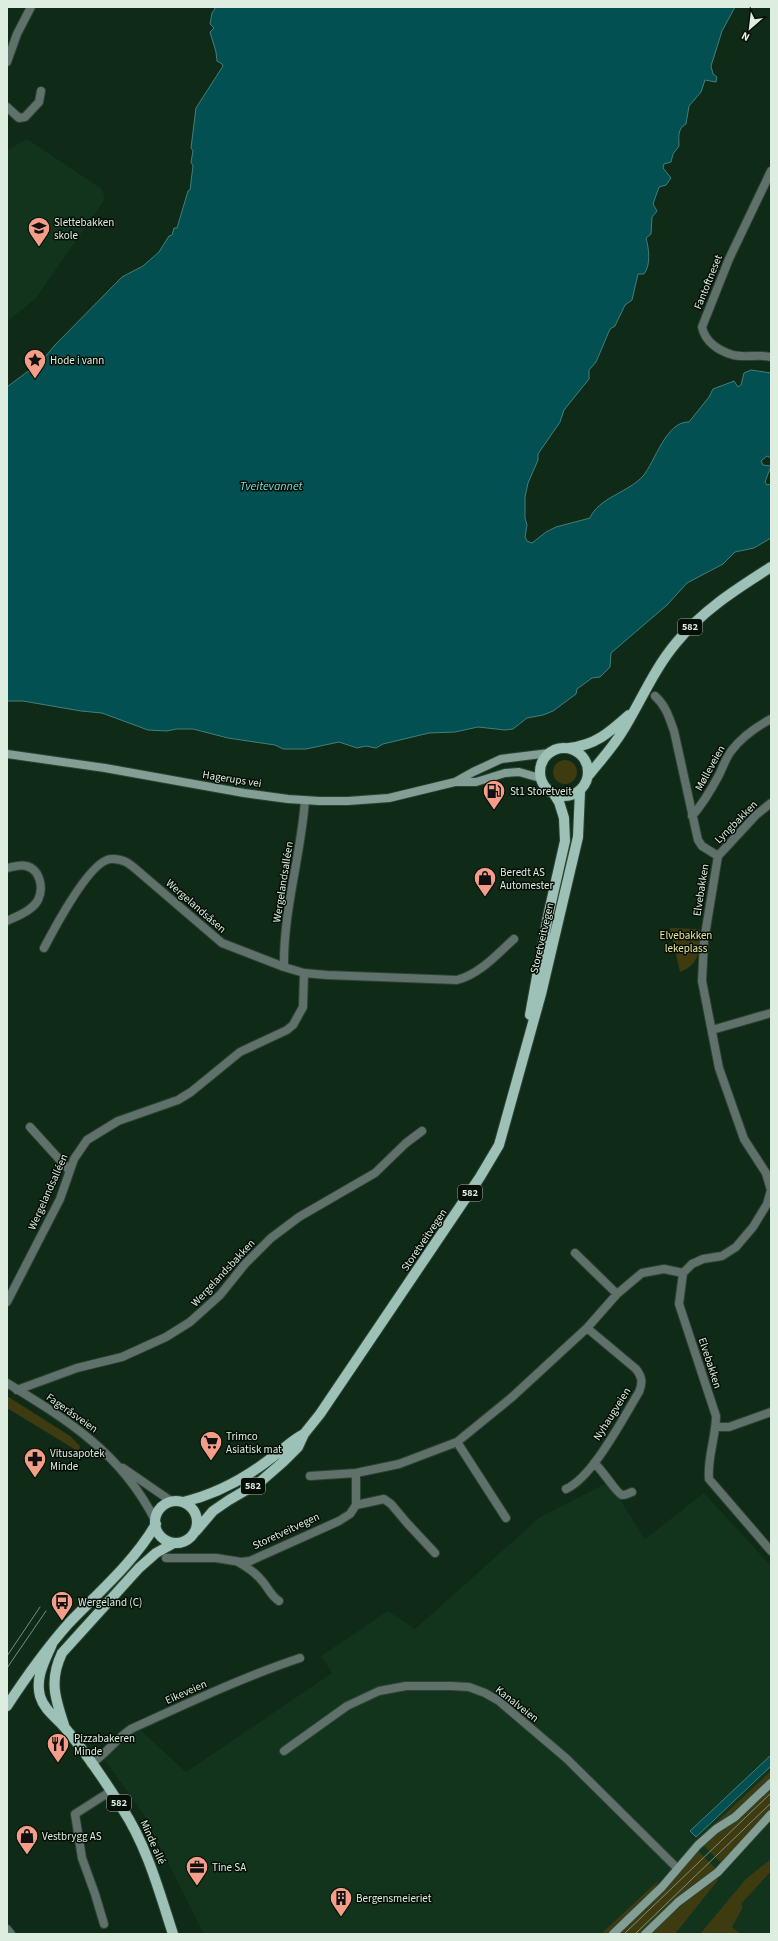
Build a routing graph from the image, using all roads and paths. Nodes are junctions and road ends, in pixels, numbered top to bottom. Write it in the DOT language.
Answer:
graph roads {
  1 [pos="32,7"];
  2 [pos="7,62"];
  3 [pos="41,91"];
  4 [pos="7,107"];
  5 [pos="771,171"];
  6 [pos="771,357"];
  7 [pos="771,567"];
  8 [pos="655,696"];
  9 [pos="633,711"];
  10 [pos="771,720"];
  11 [pos="567,748"];
  12 [pos="549,753"];
  13 [pos="7,754"];
  14 [pos="589,775"];
  15 [pos="540,778"];
  16 [pos="454,782"];
  17 [pos="580,791"];
  18 [pos="554,794"];
  19 [pos="305,800"];
  20 [pos="771,803"];
  21 [pos="692,816"];
  22 [pos="718,856"];
  23 [pos="7,868"];
  24 [pos="7,921"];
  25 [pos="514,939"];
  26 [pos="44,948"];
  27 [pos="284,967"];
  28 [pos="304,973"];
  29 [pos="771,1013"];
  30 [pos="712,1030"];
  31 [pos="527,1041"];
  32 [pos="30,1127"];
  33 [pos="422,1131"];
  34 [pos="69,1170"];
  35 [pos="771,1190"];
  36 [pos="769,1204"];
  37 [pos="575,1253"];
  38 [pos="683,1273"];
  39 [pos="617,1294"];
  40 [pos="7,1302"];
  41 [pos="586,1328"];
  42 [pos="7,1383"];
  43 [pos="17,1390"];
  44 [pos="771,1412"];
  45 [pos="716,1427"];
  46 [pos="304,1434"];
  47 [pos="457,1442"];
  48 [pos="594,1463"];
  49 [pos="119,1466"];
  50 [pos="356,1473"];
  51 [pos="310,1476"];
  52 [pos="566,1489"];
  53 [pos="632,1492"];
  54 [pos="171,1501"];
  55 [pos="183,1502"];
  56 [pos="356,1505"];
  57 [pos="506,1518"];
  58 [pos="155,1522"];
  59 [pos="196,1531"];
  60 [pos="174,1543"];
  61 [pos="771,1551"];
  62 [pos="435,1552"];
  63 [pos="166,1558"];
  64 [pos="236,1561"];
  65 [pos="279,1601"];
  66 [pos="52,1644"];
  67 [pos="300,1658"];
  68 [pos="7,1706"];
  69 [pos="66,1729"];
  70 [pos="284,1751"];
  71 [pos="91,1764"];
  72 [pos="771,1782"];
  73 [pos="111,1791"];
  74 [pos="771,1814"];
  75 [pos="677,1868"];
  76 [pos="104,1924"];
  77 [pos="7,1929"];
  78 [pos="11,1934"];
  79 [pos="173,1934"];
  80 [pos="613,1934"];
  81 [pos="645,1934"];
  1 -- 2 [label="street"];
  3 -- 4 [label="street"];
  5 -- 6 [label="street, Fantoftneset"];
  7 -- 9 [label="main road, 582"];
  8 -- 21 [label="street, Elvebakken"];
  9 -- 11 [label="main road, 582"];
  9 -- 14 [label="main road, 582"];
  10 -- 21 [label="street, Mølleveien"];
  11 -- 12 [label="main road, 582"];
  11 -- 14 [label="main road"];
  12 -- 15 [label="main road"];
  12 -- 16 [label="main road, Hagerups vei"];
  13 -- 19 [label="main road, Hagerups vei"];
  14 -- 17 [label="main road, 582"];
  15 -- 16 [label="main road, Hagerups vei"];
  15 -- 18 [label="main road, 582"];
  16 -- 19 [label="main road, Hagerups vei"];
  17 -- 18 [label="main road"];
  17 -- 31 [label="main road, Storetveitvegen / 582"];
  18 -- 31 [label="main road, Storetveitvegen / 582"];
  19 -- 27 [label="street, Wergelandsalléen"];
  20 -- 22 [label="street, Lyngbakken"];
  21 -- 22 [label="street, Elvebakken"];
  22 -- 30 [label="street, Elvebakken"];
  23 -- 24 [label="street"];
  25 -- 28 [label="street, Wergelandsåsen"];
  26 -- 27 [label="street, Wergelandsåsen"];
  27 -- 28 [label="street, Wergelandsåsen"];
  28 -- 34 [label="street, Wergelandsalléen"];
  29 -- 30 [label="street"];
  30 -- 35 [label="street, Elvebakken"];
  31 -- 46 [label="main road, Storetveitvegen / 582"];
  32 -- 34 [label="street"];
  33 -- 43 [label="street, Wergelandsbakken"];
  34 -- 40 [label="street, Wergelandsalléen"];
  35 -- 36 [label="street, Elvebakken"];
  36 -- 38 [label="street, Elvebakken"];
  37 -- 39 [label="street"];
  38 -- 39 [label="street"];
  38 -- 45 [label="street, Elvebakken"];
  39 -- 41 [label="street"];
  41 -- 47 [label="street"];
  41 -- 48 [label="street, Nyhaugveien"];
  42 -- 43 [label="street, Fageråsveien"];
  43 -- 49 [label="street, Fageråsveien"];
  44 -- 45 [label="street"];
  45 -- 61 [label="street, Elvebakken"];
  46 -- 55 [label="main road, Storetveitvegen / 582"];
  46 -- 59 [label="main road, Storetveitvegen / 582"];
  47 -- 50 [label="street"];
  47 -- 57 [label="street"];
  48 -- 52 [label="street, Nyhaugveien"];
  48 -- 53 [label="street"];
  49 -- 54 [label="street, Fageråsveien"];
  49 -- 58 [label="street, Fageråsveien"];
  50 -- 51 [label="street"];
  50 -- 56 [label="street"];
  54 -- 55 [label="main road, 582"];
  54 -- 58 [label="main road, 582"];
  55 -- 59 [label="main road"];
  56 -- 62 [label="street"];
  56 -- 64 [label="street, Storetveitvegen"];
  58 -- 60 [label="main road"];
  58 -- 66 [label="main road, 582"];
  59 -- 60 [label="main road, 582"];
  60 -- 69 [label="main road, Minde allé / 582"];
  63 -- 64 [label="street, Storetveitvegen"];
  64 -- 65 [label="street, Storetveitvegen"];
  66 -- 68 [label="main road, 582"];
  66 -- 69 [label="main road, Minde allé / 582"];
  67 -- 71 [label="street, Eikeveien"];
  69 -- 71 [label="main road, Minde allé / 582"];
  70 -- 75 [label="street, Kanalveien"];
  71 -- 73 [label="main road, Minde allé / 582"];
  72 -- 75 [label="main road"];
  73 -- 76 [label="street"];
  73 -- 79 [label="main road, Minde allé / 582"];
  74 -- 81 [label="main road"];
  75 -- 80 [label="main road"];
  77 -- 78 [label="street"];
}
